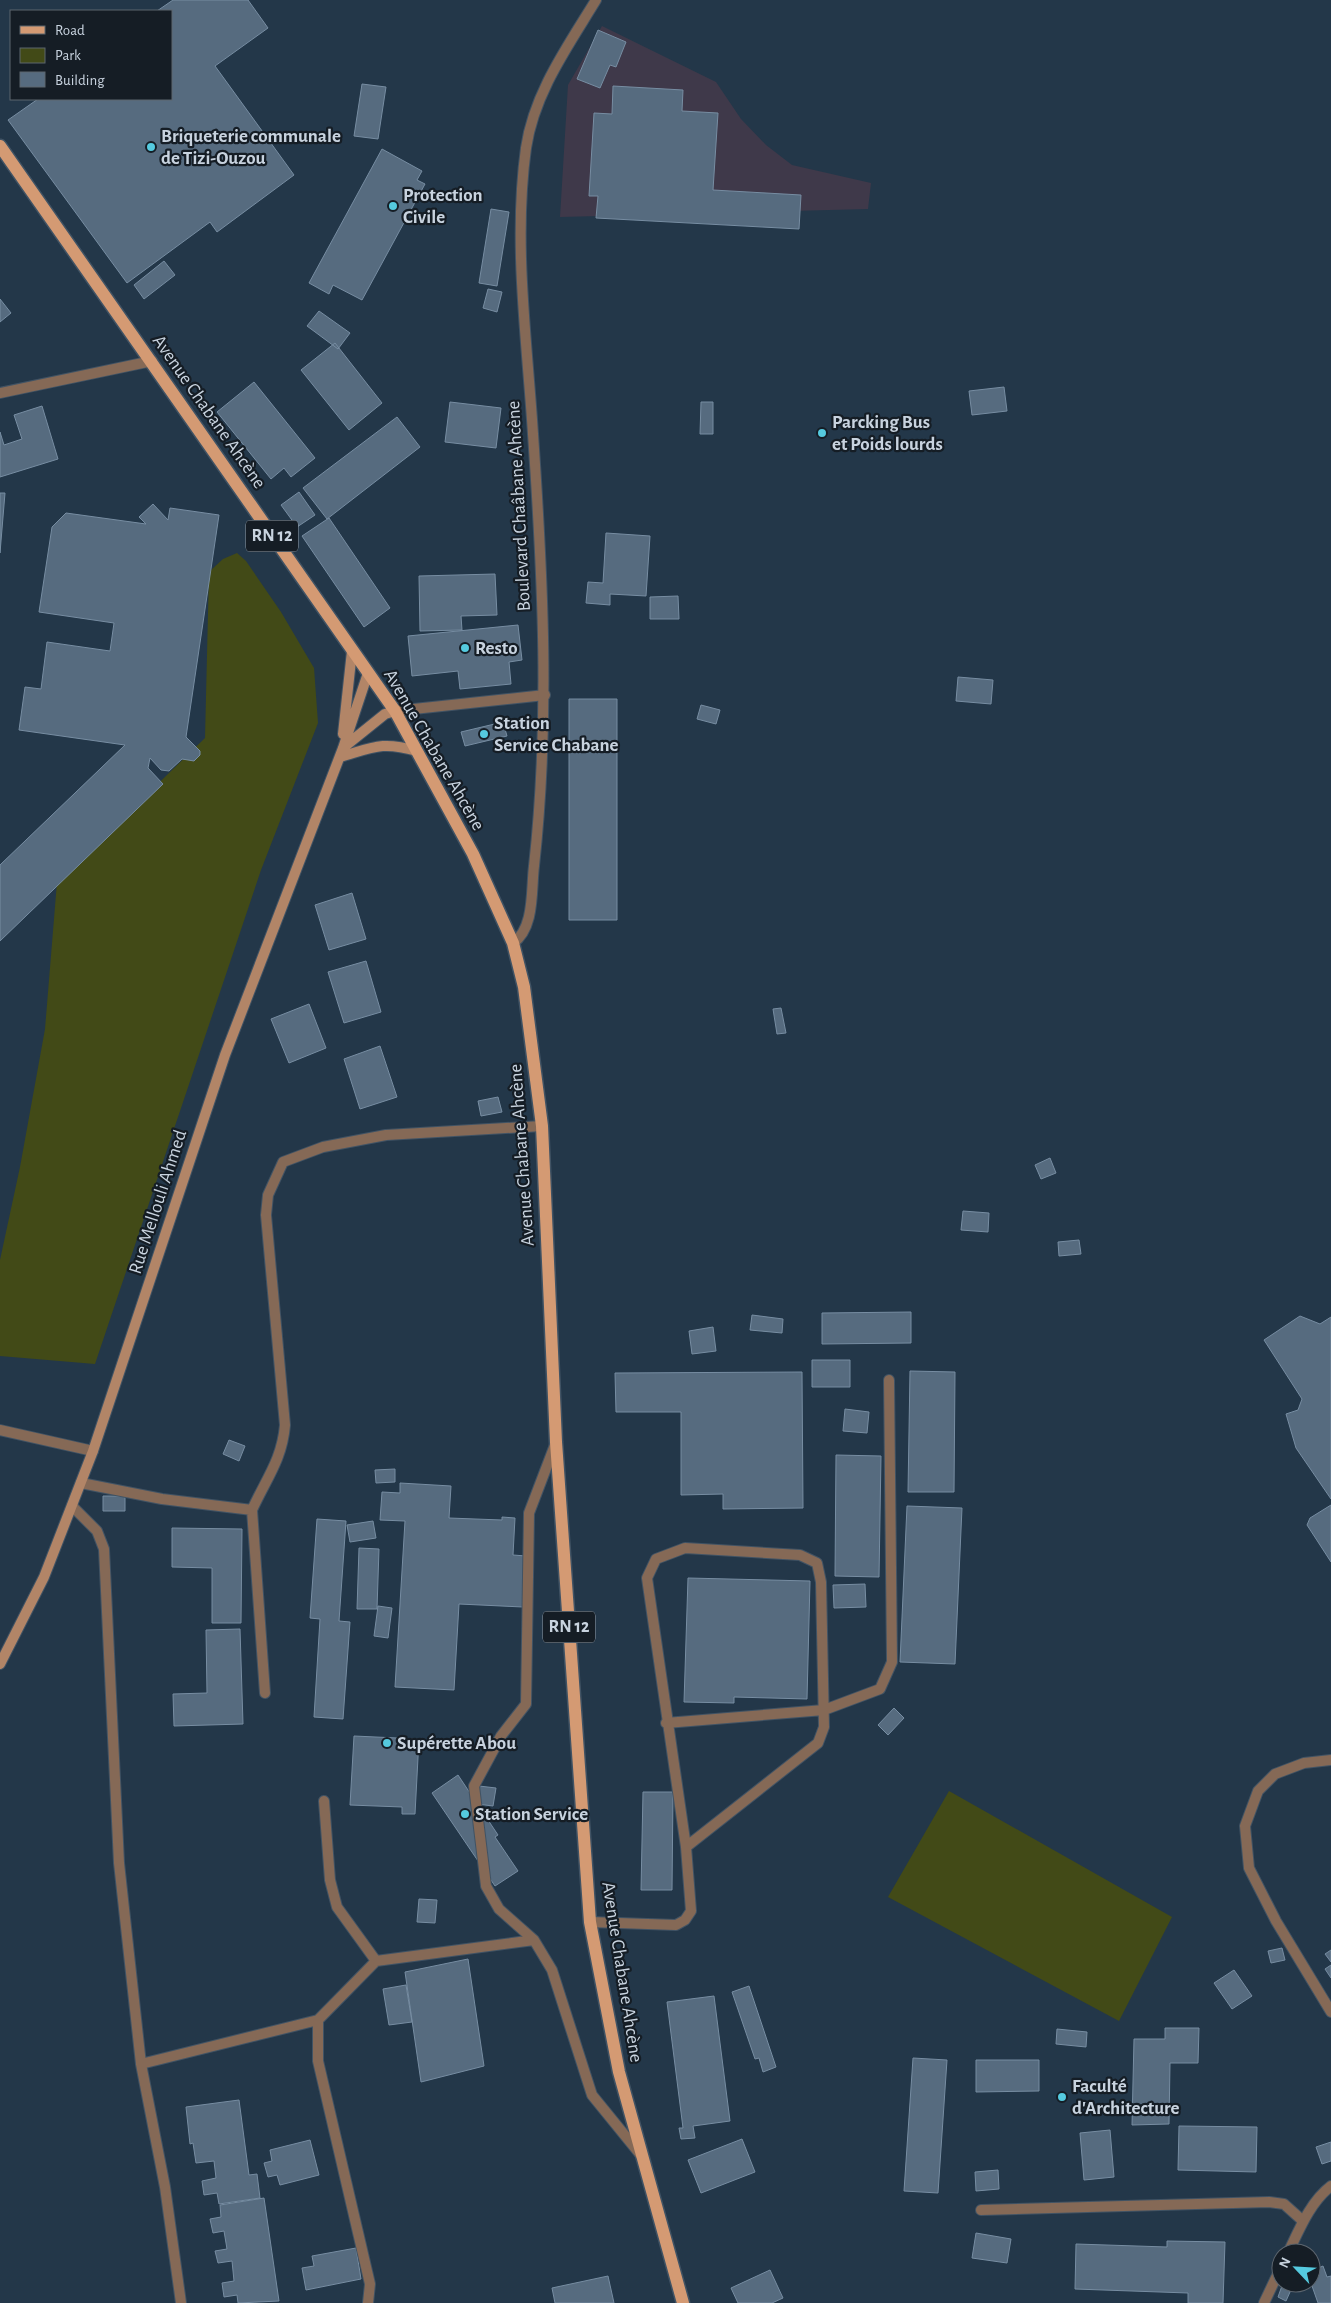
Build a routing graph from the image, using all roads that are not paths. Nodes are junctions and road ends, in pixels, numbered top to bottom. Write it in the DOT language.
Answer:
graph roads {
  1 [pos="596,0"];
  2 [pos="0,146"];
  3 [pos="152,360"];
  4 [pos="0,393"];
  5 [pos="352,651"];
  6 [pos="368,673"];
  7 [pos="546,695"];
  8 [pos="395,711"];
  9 [pos="417,751"];
  10 [pos="342,752"];
  11 [pos="513,943"];
  12 [pos="542,1126"];
  13 [pos="889,1380"];
  14 [pos="0,1430"];
  15 [pos="556,1442"];
  16 [pos="93,1451"];
  17 [pos="81,1483"];
  18 [pos="72,1506"];
  19 [pos="252,1510"];
  20 [pos="0,1664"];
  21 [pos="265,1692"];
  22 [pos="824,1710"];
  23 [pos="666,1722"];
  24 [pos="1331,1760"];
  25 [pos="324,1801"];
  26 [pos="686,1847"];
  27 [pos="590,1922"];
  28 [pos="534,1940"];
  29 [pos="376,1961"];
  30 [pos="1331,2012"];
  31 [pos="318,2020"];
  32 [pos="141,2064"];
  33 [pos="642,2155"];
  34 [pos="1331,2186"];
  35 [pos="981,2210"];
  36 [pos="1303,2221"];
  37 [pos="1293,2243"];
  38 [pos="1271,2288"];
  39 [pos="181,2303"];
  40 [pos="368,2303"];
  41 [pos="683,2303"];
  42 [pos="1264,2303"];
  1 -- 7 [label="street, Boulevard Chaâbane Ahcène"];
  2 -- 3 [label="main road, Avenue Chabane Ahcène / RN 12"];
  3 -- 4 [label="street"];
  3 -- 5 [label="main road, Avenue Chabane Ahcène / RN 12"];
  5 -- 6 [label="main road, Avenue Chabane Ahcène / RN 12"];
  5 -- 10 [label="street"];
  6 -- 8 [label="main road, Avenue Chabane Ahcène / RN 12"];
  6 -- 10 [label="street, Rue Mellouli Ahmed"];
  7 -- 8 [label="street"];
  7 -- 11 [label="street, Boulevard Chaâbane Ahcène"];
  8 -- 9 [label="main road, Avenue Chabane Ahcène / RN 12"];
  8 -- 10 [label="street, Rue Mellouli Ahmed"];
  9 -- 10 [label="street"];
  9 -- 11 [label="main road, Avenue Chabane Ahcène / RN 12"];
  10 -- 16 [label="street, Rue Mellouli Ahmed"];
  11 -- 12 [label="main road, Avenue Chabane Ahcène / RN 12"];
  12 -- 15 [label="main road, Avenue Chabane Ahcène / RN 12"];
  12 -- 19 [label="street"];
  13 -- 22 [label="street"];
  14 -- 16 [label="street"];
  15 -- 27 [label="main road, Avenue Chabane Ahcène / RN 12"];
  15 -- 28 [label="street"];
  16 -- 17 [label="street, Rue Mellouli Ahmed"];
  17 -- 18 [label="street, Rue Mellouli Ahmed"];
  17 -- 19 [label="street"];
  18 -- 20 [label="street, Rue Mellouli Ahmed"];
  18 -- 32 [label="street"];
  19 -- 21 [label="street"];
  22 -- 23 [label="street"];
  22 -- 23 [label="street"];
  22 -- 26 [label="street"];
  23 -- 26 [label="street"];
  24 -- 30 [label="street"];
  25 -- 29 [label="street"];
  26 -- 27 [label="street"];
  27 -- 33 [label="main road, Avenue Chabane Ahcène / RN 12"];
  28 -- 29 [label="street"];
  28 -- 33 [label="street"];
  29 -- 31 [label="street"];
  31 -- 32 [label="street"];
  31 -- 40 [label="street"];
  32 -- 39 [label="street"];
  33 -- 41 [label="main road, Avenue Chabane Ahcène / RN 12"];
  34 -- 36 [label="street"];
  35 -- 36 [label="street"];
  36 -- 37 [label="street"];
  38 -- 42 [label="street"];
}
